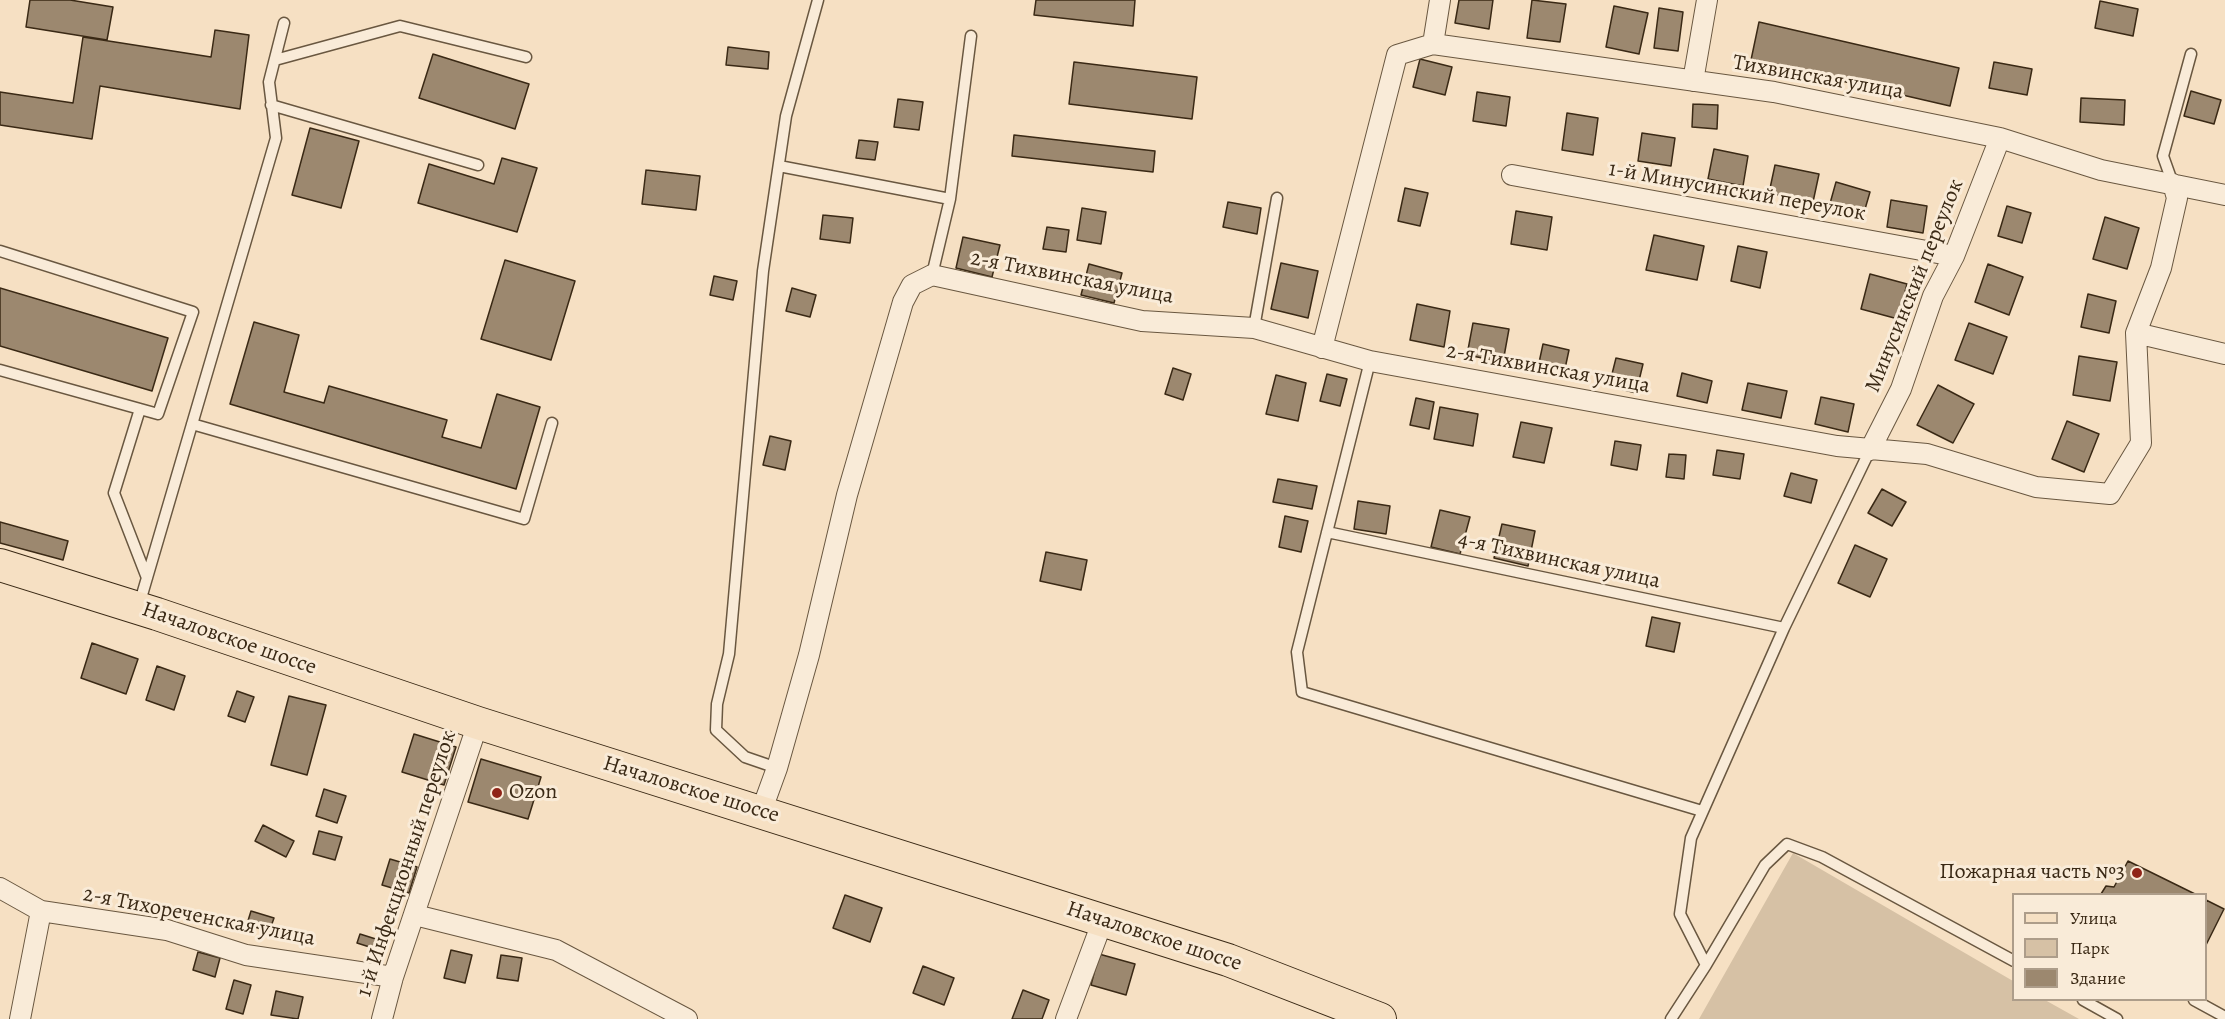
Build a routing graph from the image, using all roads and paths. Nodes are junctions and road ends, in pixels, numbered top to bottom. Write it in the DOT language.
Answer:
graph roads {
  1 [pos="818,0"];
  2 [pos="1440,0"];
  3 [pos="1707,0"];
  4 [pos="284,23"];
  5 [pos="971,36"];
  6 [pos="1433,44"];
  7 [pos="2192,54"];
  8 [pos="526,57"];
  9 [pos="274,60"];
  10 [pos="1693,81"];
  11 [pos="272,105"];
  12 [pos="2000,138"];
  13 [pos="478,165"];
  14 [pos="778,165"];
  15 [pos="1512,175"];
  16 [pos="2173,184"];
  17 [pos="2225,195"];
  18 [pos="1277,198"];
  19 [pos="950,199"];
  20 [pos="0,251"];
  21 [pos="1954,255"];
  22 [pos="932,275"];
  23 [pos="1254,328"];
  24 [pos="2136,333"];
  25 [pos="1322,348"];
  26 [pos="2225,354"];
  27 [pos="1370,361"];
  28 [pos="0,369"];
  29 [pos="140,409"];
  30 [pos="552,423"];
  31 [pos="192,424"];
  32 [pos="1870,450"];
  33 [pos="1327,532"];
  34 [pos="0,564"];
  35 [pos="147,578"];
  36 [pos="138,608"];
  37 [pos="1784,628"];
  38 [pos="478,723"];
  39 [pos="777,768"];
  40 [pos="761,812"];
  41 [pos="1702,812"];
  42 [pos="0,888"];
  43 [pos="41,911"];
  44 [pos="415,915"];
  45 [pos="1102,920"];
  46 [pos="2012,960"];
  47 [pos="1707,964"];
  48 [pos="393,977"];
  49 [pos="2086,1001"];
  50 [pos="2197,1001"];
  51 [pos="2225,1017"];
  52 [pos="20,1019"];
  53 [pos="382,1019"];
  54 [pos="687,1019"];
  55 [pos="1066,1019"];
  56 [pos="1380,1019"];
  57 [pos="1671,1019"];
  58 [pos="2117,1019"];
  1 -- 14 [label="lane"];
  2 -- 6 [label="street"];
  3 -- 10 [label="street"];
  4 -- 9 [label="lane"];
  5 -- 19 [label="lane"];
  6 -- 10 [label="street, Тихвинская улица"];
  6 -- 25 [label="street, Тихвинская улица"];
  7 -- 16 [label="lane"];
  8 -- 9 [label="lane"];
  9 -- 11 [label="lane"];
  10 -- 12 [label="street, Тихвинская улица"];
  11 -- 13 [label="lane"];
  11 -- 31 [label="lane"];
  12 -- 16 [label="street, Тихвинская улица"];
  12 -- 21 [label="street, Минусинский переулок"];
  14 -- 19 [label="lane"];
  14 -- 39 [label="lane"];
  15 -- 21 [label="street, 1-й Минусинский переулок"];
  16 -- 17 [label="street, Тихвинская улица"];
  16 -- 24 [label="street"];
  18 -- 23 [label="lane"];
  19 -- 22 [label="lane"];
  20 -- 29 [label="lane"];
  21 -- 32 [label="street, Минусинский переулок"];
  22 -- 23 [label="street, 2-я Тихвинская улица"];
  22 -- 39 [label="street"];
  23 -- 25 [label="street, 2-я Тихвинская улица"];
  24 -- 26 [label="street"];
  24 -- 32 [label="street, 2-я Тихвинская улица"];
  25 -- 27 [label="street, 2-я Тихвинская улица"];
  27 -- 32 [label="street, 2-я Тихвинская улица"];
  27 -- 33 [label="lane"];
  28 -- 29 [label="lane"];
  29 -- 35 [label="lane"];
  30 -- 31 [label="lane"];
  31 -- 35 [label="lane"];
  32 -- 37 [label="lane"];
  33 -- 37 [label="lane, 4-я Тихвинская улица"];
  33 -- 41 [label="lane"];
  34 -- 36 [label="main road, Началовское шоссе"];
  35 -- 36 [label="lane"];
  36 -- 38 [label="main road, Началовское шоссе"];
  37 -- 41 [label="lane"];
  38 -- 40 [label="main road, Началовское шоссе"];
  38 -- 44 [label="street, 1-й Инфекционный переулок"];
  39 -- 40 [label="street"];
  40 -- 45 [label="main road, Началовское шоссе"];
  41 -- 47 [label="lane"];
  42 -- 43 [label="street, 2-я Тихореченская улица"];
  43 -- 48 [label="street, 2-я Тихореченская улица"];
  43 -- 52 [label="street"];
  44 -- 48 [label="street, 1-й Инфекционный переулок"];
  44 -- 54 [label="street"];
  45 -- 55 [label="street"];
  45 -- 56 [label="main road, Началовское шоссе"];
  46 -- 47 [label="lane"];
  47 -- 57 [label="lane"];
  48 -- 53 [label="street, 1-й Инфекционный переулок"];
  49 -- 58 [label="lane"];
  50 -- 51 [label="lane"];
}
